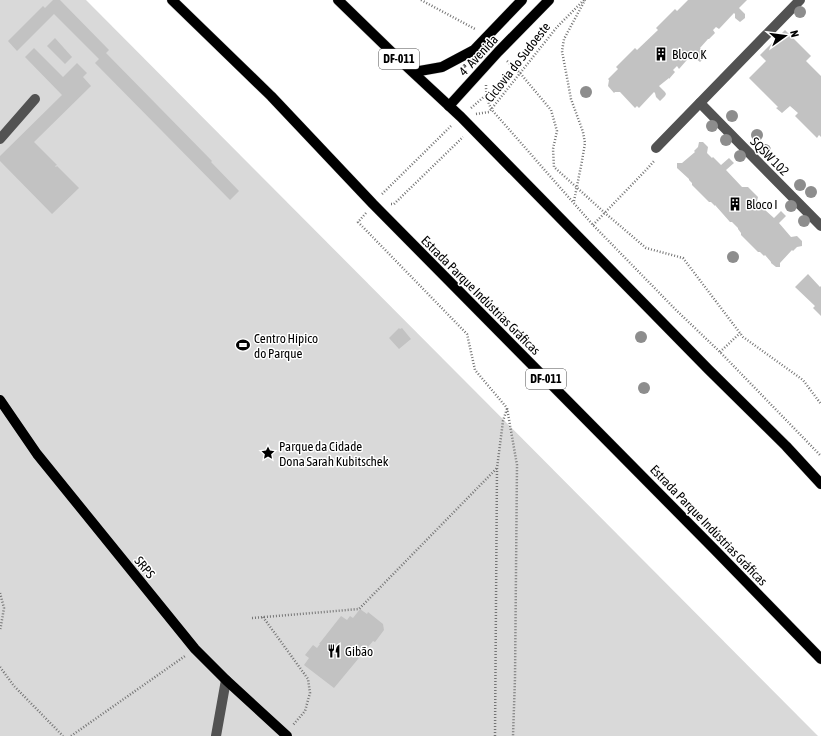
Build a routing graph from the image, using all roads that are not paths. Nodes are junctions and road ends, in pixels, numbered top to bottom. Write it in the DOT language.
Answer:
graph roads {
  1 [pos="172,0"];
  2 [pos="338,0"];
  3 [pos="522,0"];
  4 [pos="549,0"];
  5 [pos="800,0"];
  6 [pos="414,72"];
  7 [pos="35,99"];
  8 [pos="700,103"];
  9 [pos="449,106"];
  10 [pos="0,139"];
  11 [pos="656,148"];
  12 [pos="821,226"];
  13 [pos="0,400"];
  14 [pos="821,484"];
  15 [pos="821,659"];
  16 [pos="226,680"];
  17 [pos="286,735"];
  18 [pos="216,736"];
  1 -- 15 [label="main road, Estrada Parque Indústrias Gráficas / DF-011"];
  2 -- 6 [label="main road, DF-011"];
  3 -- 6 [label="main road, 4ª Avenida"];
  4 -- 9 [label="main road, 4ª Avenida"];
  5 -- 8 [label="street"];
  6 -- 9 [label="main road, DF-011"];
  7 -- 10 [label="street"];
  8 -- 11 [label="street"];
  8 -- 12 [label="street, SQSW 102"];
  9 -- 14 [label="main road, DF-011"];
  13 -- 16 [label="main road, SRPS"];
  16 -- 17 [label="main road, SRPS"];
  16 -- 18 [label="street"];
}
